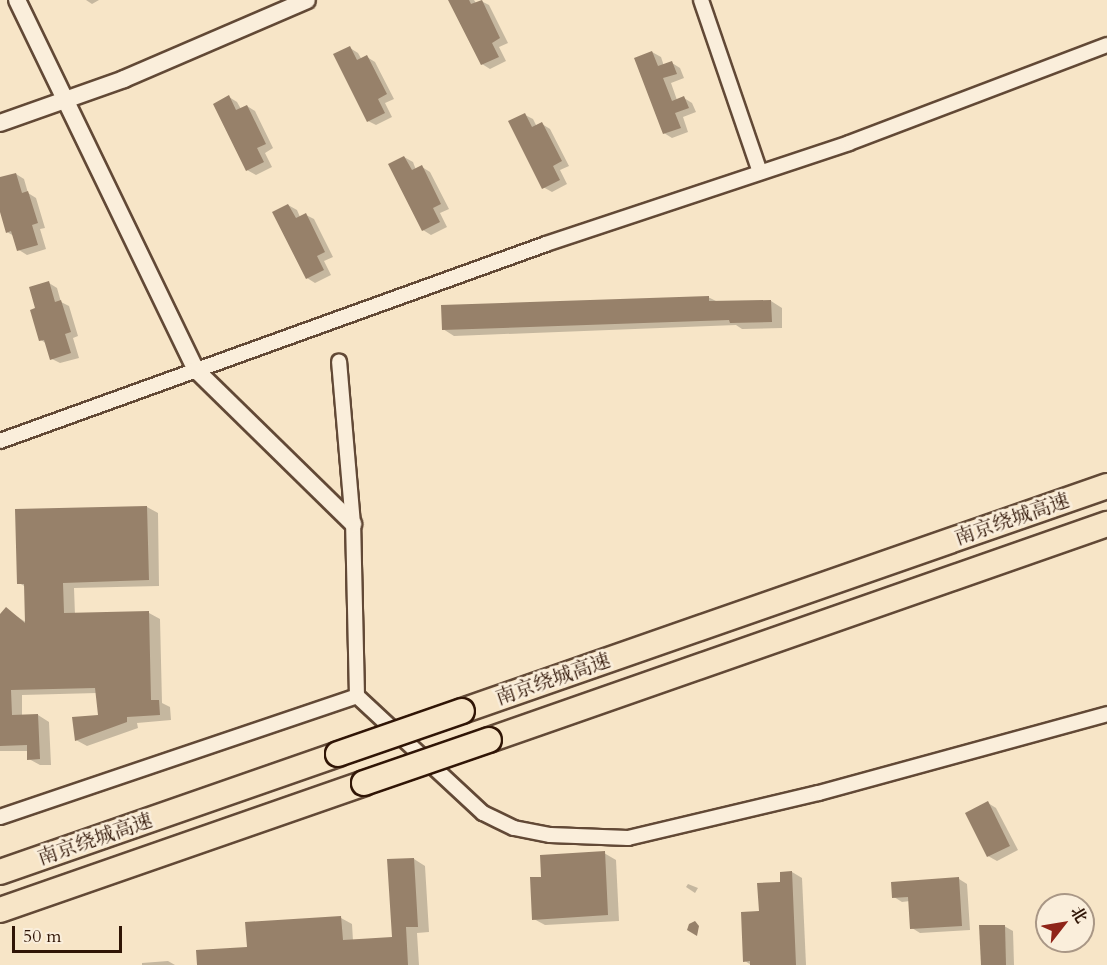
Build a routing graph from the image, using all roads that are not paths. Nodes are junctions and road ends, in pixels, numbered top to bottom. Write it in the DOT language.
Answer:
graph roads {
  1 [pos="17,0"];
  2 [pos="307,0"];
  3 [pos="701,0"];
  4 [pos="1107,45"];
  5 [pos="68,101"];
  6 [pos="0,123"];
  7 [pos="760,172"];
  8 [pos="339,362"];
  9 [pos="196,370"];
  10 [pos="0,441"];
  11 [pos="1107,486"];
  12 [pos="352,524"];
  13 [pos="1107,524"];
  14 [pos="357,696"];
  15 [pos="1107,714"];
  16 [pos="0,817"];
  17 [pos="0,872"];
  18 [pos="0,910"];
  1 -- 5 [label="street"];
  2 -- 5 [label="street"];
  3 -- 7 [label="street"];
  4 -- 7 [label="street"];
  5 -- 6 [label="street"];
  5 -- 9 [label="street"];
  7 -- 9 [label="street"];
  8 -- 12 [label="street"];
  9 -- 10 [label="street"];
  9 -- 12 [label="street"];
  11 -- 17 [label="highway, 南京绕城高速, bridge"];
  12 -- 14 [label="street"];
  13 -- 18 [label="highway, 南京绕城高速, bridge"];
  14 -- 15 [label="street"];
  14 -- 16 [label="street"];
}
